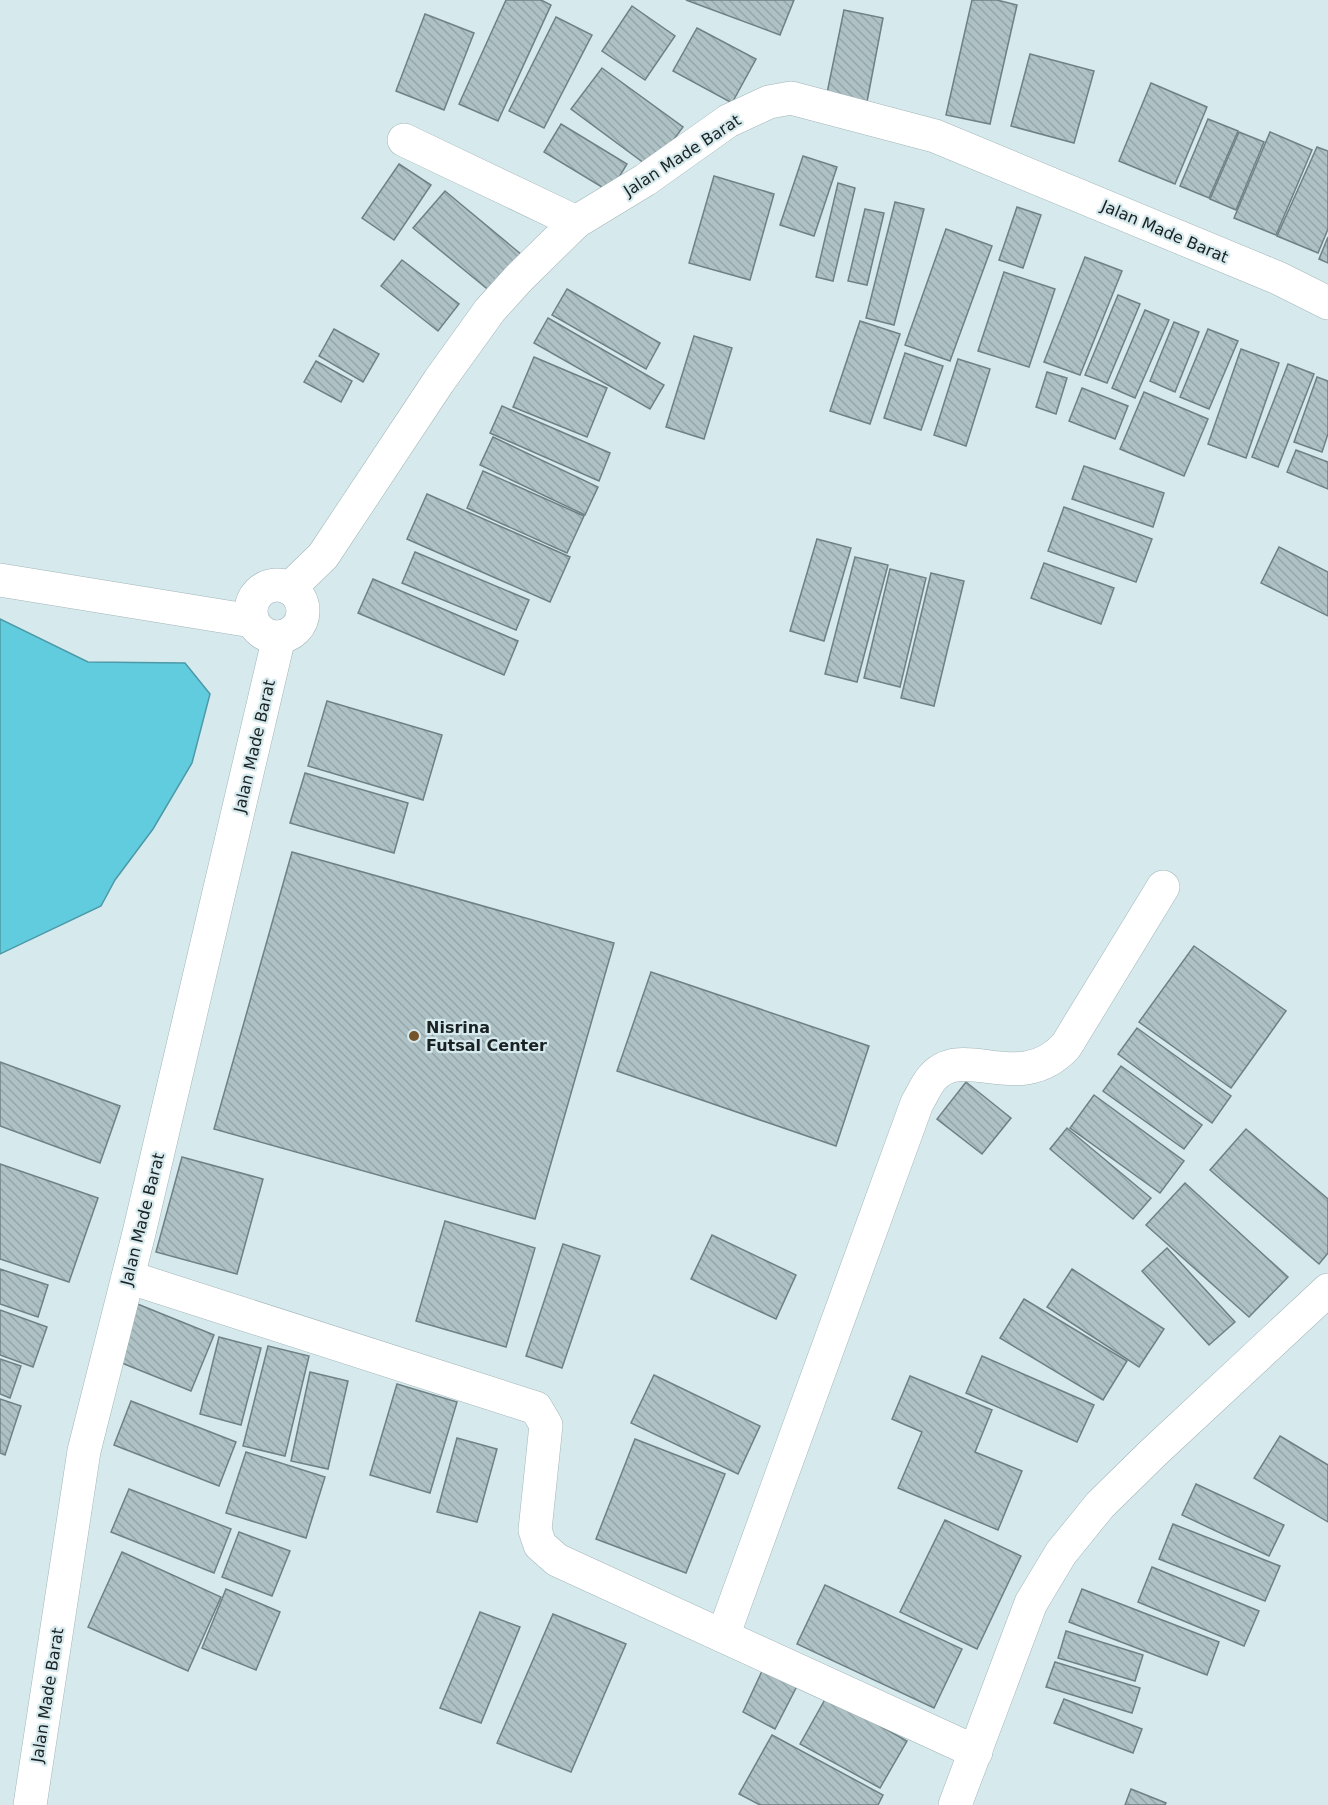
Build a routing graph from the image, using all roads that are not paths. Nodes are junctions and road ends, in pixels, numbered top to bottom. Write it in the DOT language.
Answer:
graph roads {
  1 [pos="404,140"];
  2 [pos="576,222"];
  3 [pos="1328,303"];
  4 [pos="0,580"];
  5 [pos="266,629"];
  6 [pos="1163,887"];
  7 [pos="128,1277"];
  8 [pos="1328,1290"];
  9 [pos="723,1636"];
  10 [pos="976,1752"];
  11 [pos="30,1805"];
  12 [pos="955,1805"];
  1 -- 2 [label="street"];
  2 -- 3 [label="street, Jalan Made Barat"];
  2 -- 5 [label="street, Jalan Made Barat"];
  4 -- 5 [label="street"];
  5 -- 7 [label="street, Jalan Made Barat"];
  6 -- 9 [label="street"];
  7 -- 9 [label="street"];
  7 -- 11 [label="street, Jalan Made Barat"];
  8 -- 10 [label="street"];
  9 -- 10 [label="street"];
  10 -- 12 [label="street"];
}
